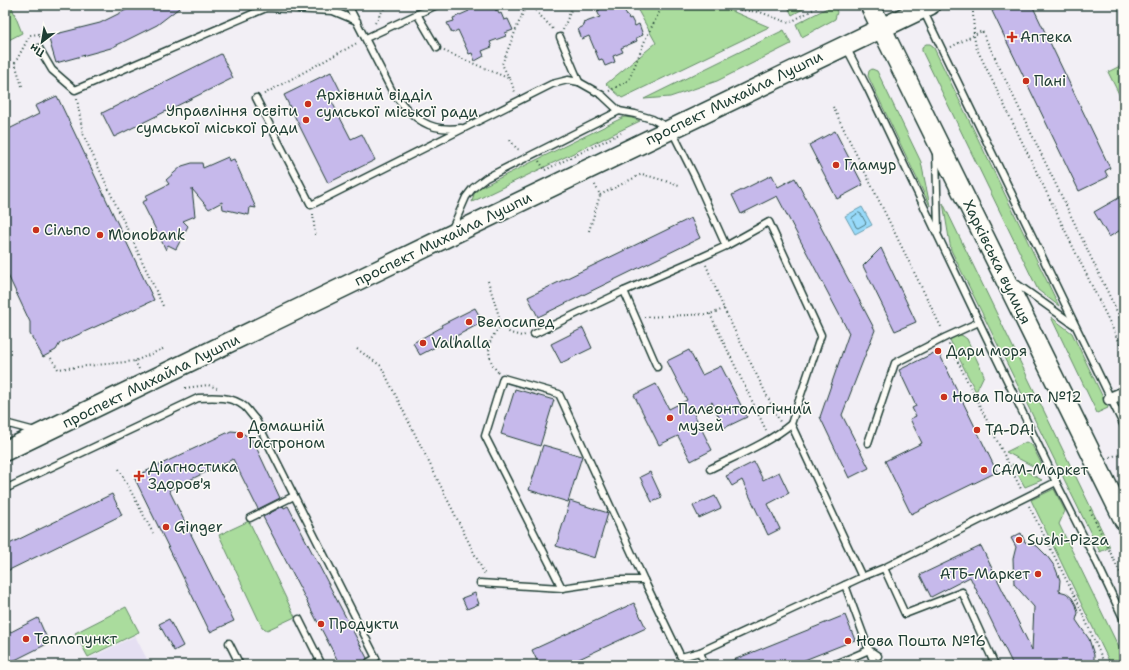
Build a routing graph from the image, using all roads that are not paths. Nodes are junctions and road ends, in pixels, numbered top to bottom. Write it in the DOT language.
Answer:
graph roads {
  1 [pos="348,5"];
  2 [pos="438,5"];
  3 [pos="870,5"];
  4 [pos="924,6"];
  5 [pos="417,14"];
  6 [pos="357,21"];
  7 [pos="881,28"];
  8 [pos="560,37"];
  9 [pos="366,38"];
  10 [pos="845,45"];
  11 [pos="39,48"];
  12 [pos="437,48"];
  13 [pos="579,82"];
  14 [pos="256,98"];
  15 [pos="619,111"];
  16 [pos="464,128"];
  17 [pos="671,129"];
  18 [pos="936,139"];
  19 [pos="938,234"];
  20 [pos="449,236"];
  21 [pos="726,246"];
  22 [pos="1003,274"];
  23 [pos="624,291"];
  24 [pos="979,322"];
  25 [pos="1074,325"];
  26 [pos="534,334"];
  27 [pos="657,367"];
  28 [pos="1124,393"];
  29 [pos="1110,399"];
  30 [pos="5,423"];
  31 [pos="792,424"];
  32 [pos="1124,426"];
  33 [pos="43,433"];
  34 [pos="868,443"];
  35 [pos="5,451"];
  36 [pos="710,469"];
  37 [pos="1056,482"];
  38 [pos="5,489"];
  39 [pos="294,496"];
  40 [pos="250,518"];
  41 [pos="1124,520"];
  42 [pos="884,568"];
  43 [pos="862,577"];
  44 [pos="644,580"];
  45 [pos="480,583"];
  46 [pos="845,585"];
  47 [pos="562,588"];
  48 [pos="299,619"];
  49 [pos="1124,620"];
  50 [pos="229,643"];
  51 [pos="869,650"];
  52 [pos="700,652"];
  53 [pos="878,656"];
  54 [pos="376,658"];
  55 [pos="369,662"];
  56 [pos="240,665"];
  57 [pos="322,665"];
  58 [pos="380,665"];
  59 [pos="705,665"];
  60 [pos="834,665"];
  61 [pos="875,665"];
  62 [pos="995,665"];
  1 -- 6 [label="lane"];
  2 -- 5 [label="lane"];
  3 -- 7 [label="main road, Харківська вулиця"];
  4 -- 7 [label="main road, проспект Михайла Лушпи"];
  4 -- 25 [label="lane"];
  5 -- 9 [label="lane"];
  5 -- 12 [label="lane"];
  6 -- 9 [label="lane"];
  6 -- 11 [label="lane"];
  7 -- 10 [label="main road, проспект Михайла Лушпи"];
  7 -- 18 [label="main road, Харківська вулиця"];
  8 -- 13 [label="lane"];
  9 -- 16 [label="lane"];
  10 -- 17 [label="main road, проспект Михайла Лушпи"];
  10 -- 19 [label="lane"];
  13 -- 15 [label="lane"];
  13 -- 16 [label="lane"];
  14 -- 16 [label="lane"];
  15 -- 17 [label="lane"];
  15 -- 20 [label="lane"];
  17 -- 20 [label="main road, проспект Михайла Лушпи"];
  17 -- 21 [label="lane"];
  18 -- 19 [label="lane"];
  18 -- 22 [label="main road, Харківська вулиця"];
  19 -- 24 [label="lane"];
  20 -- 33 [label="main road, проспект Михайла Лушпи"];
  21 -- 23 [label="lane"];
  21 -- 31 [label="lane"];
  22 -- 25 [label="lane"];
  22 -- 41 [label="main road, Харківська вулиця"];
  23 -- 26 [label="lane"];
  23 -- 27 [label="lane"];
  24 -- 34 [label="lane"];
  24 -- 37 [label="lane"];
  25 -- 29 [label="lane"];
  28 -- 29 [label="street"];
  29 -- 32 [label="lane"];
  30 -- 33 [label="lane"];
  31 -- 36 [label="lane"];
  31 -- 43 [label="lane"];
  33 -- 35 [label="main road, проспект Михайла Лушпи"];
  37 -- 42 [label="lane"];
  37 -- 49 [label="lane"];
  38 -- 39 [label="lane"];
  39 -- 40 [label="lane"];
  39 -- 54 [label="lane"];
  42 -- 43 [label="lane"];
  42 -- 62 [label="lane"];
  43 -- 46 [label="lane"];
  44 -- 47 [label="lane"];
  44 -- 47 [label="lane"];
  44 -- 52 [label="lane"];
  45 -- 47 [label="lane"];
  46 -- 51 [label="lane"];
  46 -- 52 [label="lane"];
  48 -- 57 [label="lane"];
  50 -- 56 [label="lane"];
  51 -- 53 [label="lane"];
  51 -- 60 [label="lane"];
  51 -- 61 [label="lane"];
  52 -- 59 [label="lane"];
  54 -- 55 [label="lane"];
  54 -- 58 [label="lane"];
}
